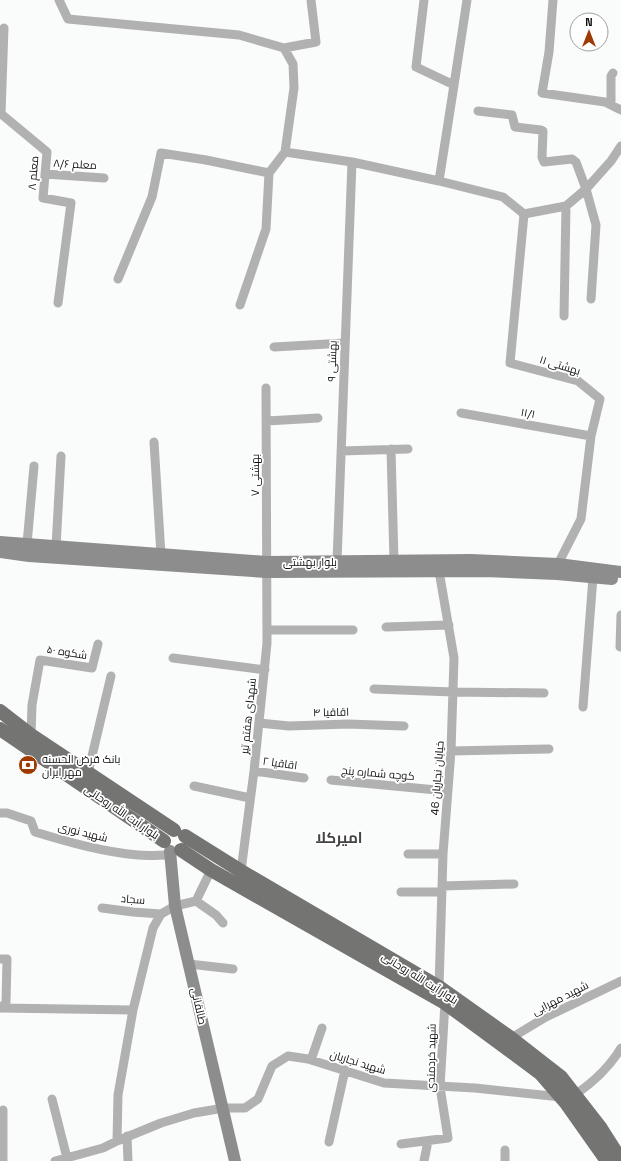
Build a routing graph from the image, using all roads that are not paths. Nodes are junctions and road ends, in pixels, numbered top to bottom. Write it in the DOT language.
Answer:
graph roads {
  1 [pos="59,0"];
  2 [pos="311,0"];
  3 [pos="424,0"];
  4 [pos="467,0"];
  5 [pos="553,0"];
  6 [pos="4,28"];
  7 [pos="284,48"];
  8 [pos="613,73"];
  9 [pos="454,85"];
  10 [pos="611,105"];
  11 [pos="621,110"];
  12 [pos="478,111"];
  13 [pos="0,114"];
  14 [pos="621,146"];
  15 [pos="285,152"];
  16 [pos="611,161"];
  17 [pos="352,162"];
  18 [pos="621,164"];
  19 [pos="269,173"];
  20 [pos="45,174"];
  21 [pos="104,178"];
  22 [pos="439,181"];
  23 [pos="586,189"];
  24 [pos="566,206"];
  25 [pos="524,214"];
  26 [pos="118,279"];
  27 [pos="591,299"];
  28 [pos="58,303"];
  29 [pos="240,305"];
  30 [pos="564,316"];
  31 [pos="345,343"];
  32 [pos="274,347"];
  33 [pos="266,388"];
  34 [pos="461,414"];
  35 [pos="318,418"];
  36 [pos="267,421"];
  37 [pos="591,436"];
  38 [pos="154,442"];
  39 [pos="391,449"];
  40 [pos="408,449"];
  41 [pos="341,451"];
  42 [pos="61,456"];
  43 [pos="34,466"];
  44 [pos="0,542"];
  45 [pos="27,544"];
  46 [pos="56,547"];
  47 [pos="0,552"];
  48 [pos="161,555"];
  49 [pos="121,557"];
  50 [pos="394,561"];
  51 [pos="337,562"];
  52 [pos="558,564"];
  53 [pos="439,566"];
  54 [pos="267,567"];
  55 [pos="621,572"];
  56 [pos="593,577"];
  57 [pos="621,580"];
  58 [pos="621,615"];
  59 [pos="449,625"];
  60 [pos="386,627"];
  61 [pos="267,630"];
  62 [pos="353,630"];
  63 [pos="98,644"];
  64 [pos="620,647"];
  65 [pos="173,658"];
  66 [pos="265,670"];
  67 [pos="111,676"];
  68 [pos="374,689"];
  69 [pos="453,692"];
  70 [pos="544,693"];
  71 [pos="583,707"];
  72 [pos="0,711"];
  73 [pos="259,723"];
  74 [pos="404,726"];
  75 [pos="0,730"];
  76 [pos="31,735"];
  77 [pos="548,749"];
  78 [pos="451,751"];
  79 [pos="254,771"];
  80 [pos="88,773"];
  81 [pos="304,778"];
  82 [pos="331,780"];
  83 [pos="194,786"];
  84 [pos="447,791"];
  85 [pos="250,798"];
  86 [pos="0,813"];
  87 [pos="180,833"];
  88 [pos="171,849"];
  89 [pos="408,854"];
  90 [pos="443,854"];
  91 [pos="211,870"];
  92 [pos="241,871"];
  93 [pos="514,884"];
  94 [pos="442,889"];
  95 [pos="401,892"];
  96 [pos="196,901"];
  97 [pos="175,906"];
  98 [pos="102,908"];
  99 [pos="161,914"];
  100 [pos="223,923"];
  101 [pos="0,959"];
  102 [pos="189,964"];
  103 [pos="233,969"];
  104 [pos="621,981"];
  105 [pos="439,987"];
  106 [pos="445,1003"];
  107 [pos="0,1009"];
  108 [pos="133,1010"];
  109 [pos="322,1028"];
  110 [pos="511,1038"];
  111 [pos="621,1048"];
  112 [pos="311,1060"];
  113 [pos="345,1070"];
  114 [pos="440,1087"];
  115 [pos="576,1094"];
  116 [pos="561,1097"];
  117 [pos="52,1099"];
  118 [pos="224,1108"];
  119 [pos="3,1110"];
  120 [pos="127,1136"];
  121 [pos="117,1141"];
  122 [pos="428,1141"];
  123 [pos="329,1142"];
  124 [pos="401,1144"];
  125 [pos="506,1150"];
  126 [pos="67,1158"];
  127 [pos="621,1160"];
  128 [pos="3,1161"];
  129 [pos="55,1161"];
  130 [pos="128,1161"];
  131 [pos="235,1161"];
  132 [pos="424,1161"];
  133 [pos="505,1161"];
  134 [pos="606,1161"];
  1 -- 7 [label="street"];
  2 -- 7 [label="street"];
  3 -- 9 [label="street"];
  4 -- 9 [label="street"];
  5 -- 10 [label="street"];
  6 -- 13 [label="street"];
  7 -- 15 [label="street"];
  8 -- 10 [label="street"];
  9 -- 22 [label="street"];
  10 -- 11 [label="street"];
  12 -- 23 [label="street"];
  13 -- 20 [label="street, معلم ۸"];
  14 -- 16 [label="street"];
  15 -- 17 [label="street"];
  15 -- 19 [label="street"];
  16 -- 18 [label="street"];
  16 -- 23 [label="street"];
  17 -- 22 [label="street"];
  17 -- 31 [label="street, بهشتی ۹"];
  19 -- 26 [label="street"];
  19 -- 29 [label="street"];
  20 -- 21 [label="street, معلم ۸/۶"];
  20 -- 28 [label="street, معلم ۸"];
  22 -- 25 [label="street"];
  23 -- 24 [label="street"];
  23 -- 27 [label="street"];
  24 -- 25 [label="street"];
  24 -- 30 [label="street"];
  25 -- 37 [label="street, بهشتی ۱۱"];
  31 -- 32 [label="street"];
  31 -- 41 [label="street, بهشتی ۹"];
  33 -- 36 [label="street, بهشتی ۷"];
  34 -- 37 [label="street, ۱۱/۱"];
  35 -- 36 [label="street"];
  36 -- 54 [label="street, بهشتی ۷"];
  37 -- 52 [label="street, بهشتی ۱۱"];
  38 -- 48 [label="street"];
  39 -- 40 [label="street"];
  39 -- 41 [label="street"];
  39 -- 50 [label="street"];
  41 -- 51 [label="street, بهشتی ۹"];
  42 -- 46 [label="street"];
  43 -- 45 [label="street"];
  44 -- 45 [label="main road, بلوار بهشتی"];
  45 -- 46 [label="main road, بلوار بهشتی"];
  46 -- 49 [label="main road, بلوار بهشتی"];
  47 -- 49 [label="main road, بلوار بهشتی"];
  48 -- 49 [label="main road, بلوار بهشتی"];
  48 -- 54 [label="main road, بلوار بهشتی"];
  49 -- 54 [label="main road, بلوار بهشتی"];
  50 -- 51 [label="main road, بلوار بهشتی"];
  50 -- 53 [label="main road, بلوار بهشتی"];
  51 -- 54 [label="main road, بلوار بهشتی"];
  52 -- 53 [label="main road, بلوار بهشتی"];
  52 -- 55 [label="main road, بلوار بهشتی"];
  53 -- 54 [label="main road, بلوار بهشتی"];
  53 -- 56 [label="main road, بلوار بهشتی"];
  53 -- 59 [label="street, خیابان نجاریان 46"];
  54 -- 61 [label="street, شهدای هفتم تیر"];
  56 -- 57 [label="main road, بلوار بهشتی"];
  56 -- 71 [label="street"];
  58 -- 64 [label="street"];
  59 -- 60 [label="street"];
  59 -- 69 [label="street, خیابان نجاریان 46"];
  61 -- 62 [label="street"];
  61 -- 66 [label="street, شهدای هفتم تیر"];
  63 -- 76 [label="street, شکوه ۵۰"];
  65 -- 66 [label="street"];
  66 -- 73 [label="street, شهدای هفتم تیر"];
  67 -- 80 [label="street"];
  68 -- 69 [label="street"];
  69 -- 70 [label="street"];
  69 -- 78 [label="street, خیابان نجاریان 46"];
  72 -- 76 [label="main road, بلوار آیت الله روحانی"];
  73 -- 74 [label="street, اقاقیا ۴"];
  73 -- 79 [label="street, شهدای هفتم تیر"];
  75 -- 88 [label="main road, بلوار آیت الله روحانی"];
  76 -- 80 [label="main road, بلوار آیت الله روحانی"];
  77 -- 78 [label="street"];
  78 -- 84 [label="street, خیابان نجاریان 46"];
  79 -- 81 [label="street, اقاقیا ۲"];
  79 -- 85 [label="street, شهدای هفتم تیر"];
  80 -- 87 [label="main road, بلوار آیت الله روحانی"];
  82 -- 84 [label="street, کوچه شماره پنج"];
  83 -- 85 [label="street"];
  84 -- 90 [label="street, خیابان نجاریان 46"];
  85 -- 92 [label="street, شهدای هفتم تیر"];
  86 -- 88 [label="street, شهید نوری"];
  87 -- 88 [label="main road"];
  87 -- 88 [label="main road"];
  87 -- 92 [label="main road, بلوار آیت الله روحانی"];
  88 -- 91 [label="main road, بلوار آیت الله روحانی"];
  88 -- 97 [label="main road, طالقانی"];
  89 -- 90 [label="street"];
  90 -- 94 [label="street, خیابان نجاریان 46"];
  91 -- 96 [label="street"];
  91 -- 106 [label="main road, بلوار آیت الله روحانی"];
  92 -- 105 [label="main road, بلوار آیت الله روحانی"];
  93 -- 94 [label="street"];
  94 -- 95 [label="street"];
  94 -- 105 [label="street, خیابان نجاریان 46"];
  96 -- 97 [label="street"];
  96 -- 100 [label="street"];
  97 -- 99 [label="street"];
  97 -- 102 [label="main road, طالقانی"];
  98 -- 99 [label="street, سجاد"];
  99 -- 108 [label="street"];
  101 -- 107 [label="street"];
  102 -- 103 [label="street"];
  102 -- 118 [label="main road, طالقانی"];
  104 -- 110 [label="street, شهید مهرابی"];
  105 -- 110 [label="main road, بلوار آیت الله روحانی"];
  106 -- 114 [label="street, شهید خردمندی"];
  106 -- 116 [label="main road, بلوار آیت الله روحانی"];
  107 -- 108 [label="street"];
  108 -- 121 [label="street"];
  109 -- 112 [label="street"];
  110 -- 115 [label="main road, بلوار آیت الله روحانی"];
  111 -- 115 [label="street"];
  112 -- 113 [label="street, شهید نجاریان"];
  112 -- 118 [label="street, شهید نجاریان"];
  113 -- 114 [label="street, شهید نجاریان"];
  113 -- 123 [label="street"];
  114 -- 116 [label="street, شهید نجاریان"];
  114 -- 122 [label="street, شهید خردمندی"];
  115 -- 127 [label="main road, بلوار آیت الله روحانی"];
  116 -- 134 [label="main road, بلوار آیت الله روحانی"];
  117 -- 126 [label="street"];
  118 -- 120 [label="street, شهید نجاریان"];
  118 -- 131 [label="main road, طالقانی"];
  119 -- 128 [label="street"];
  120 -- 121 [label="street, شهید نجاریان"];
  120 -- 130 [label="street"];
  121 -- 126 [label="street, شهید نجاریان"];
  122 -- 124 [label="street, شهید خردمندی"];
  122 -- 132 [label="street"];
  125 -- 133 [label="street"];
  126 -- 129 [label="street, شهید نجاریان"];
}
